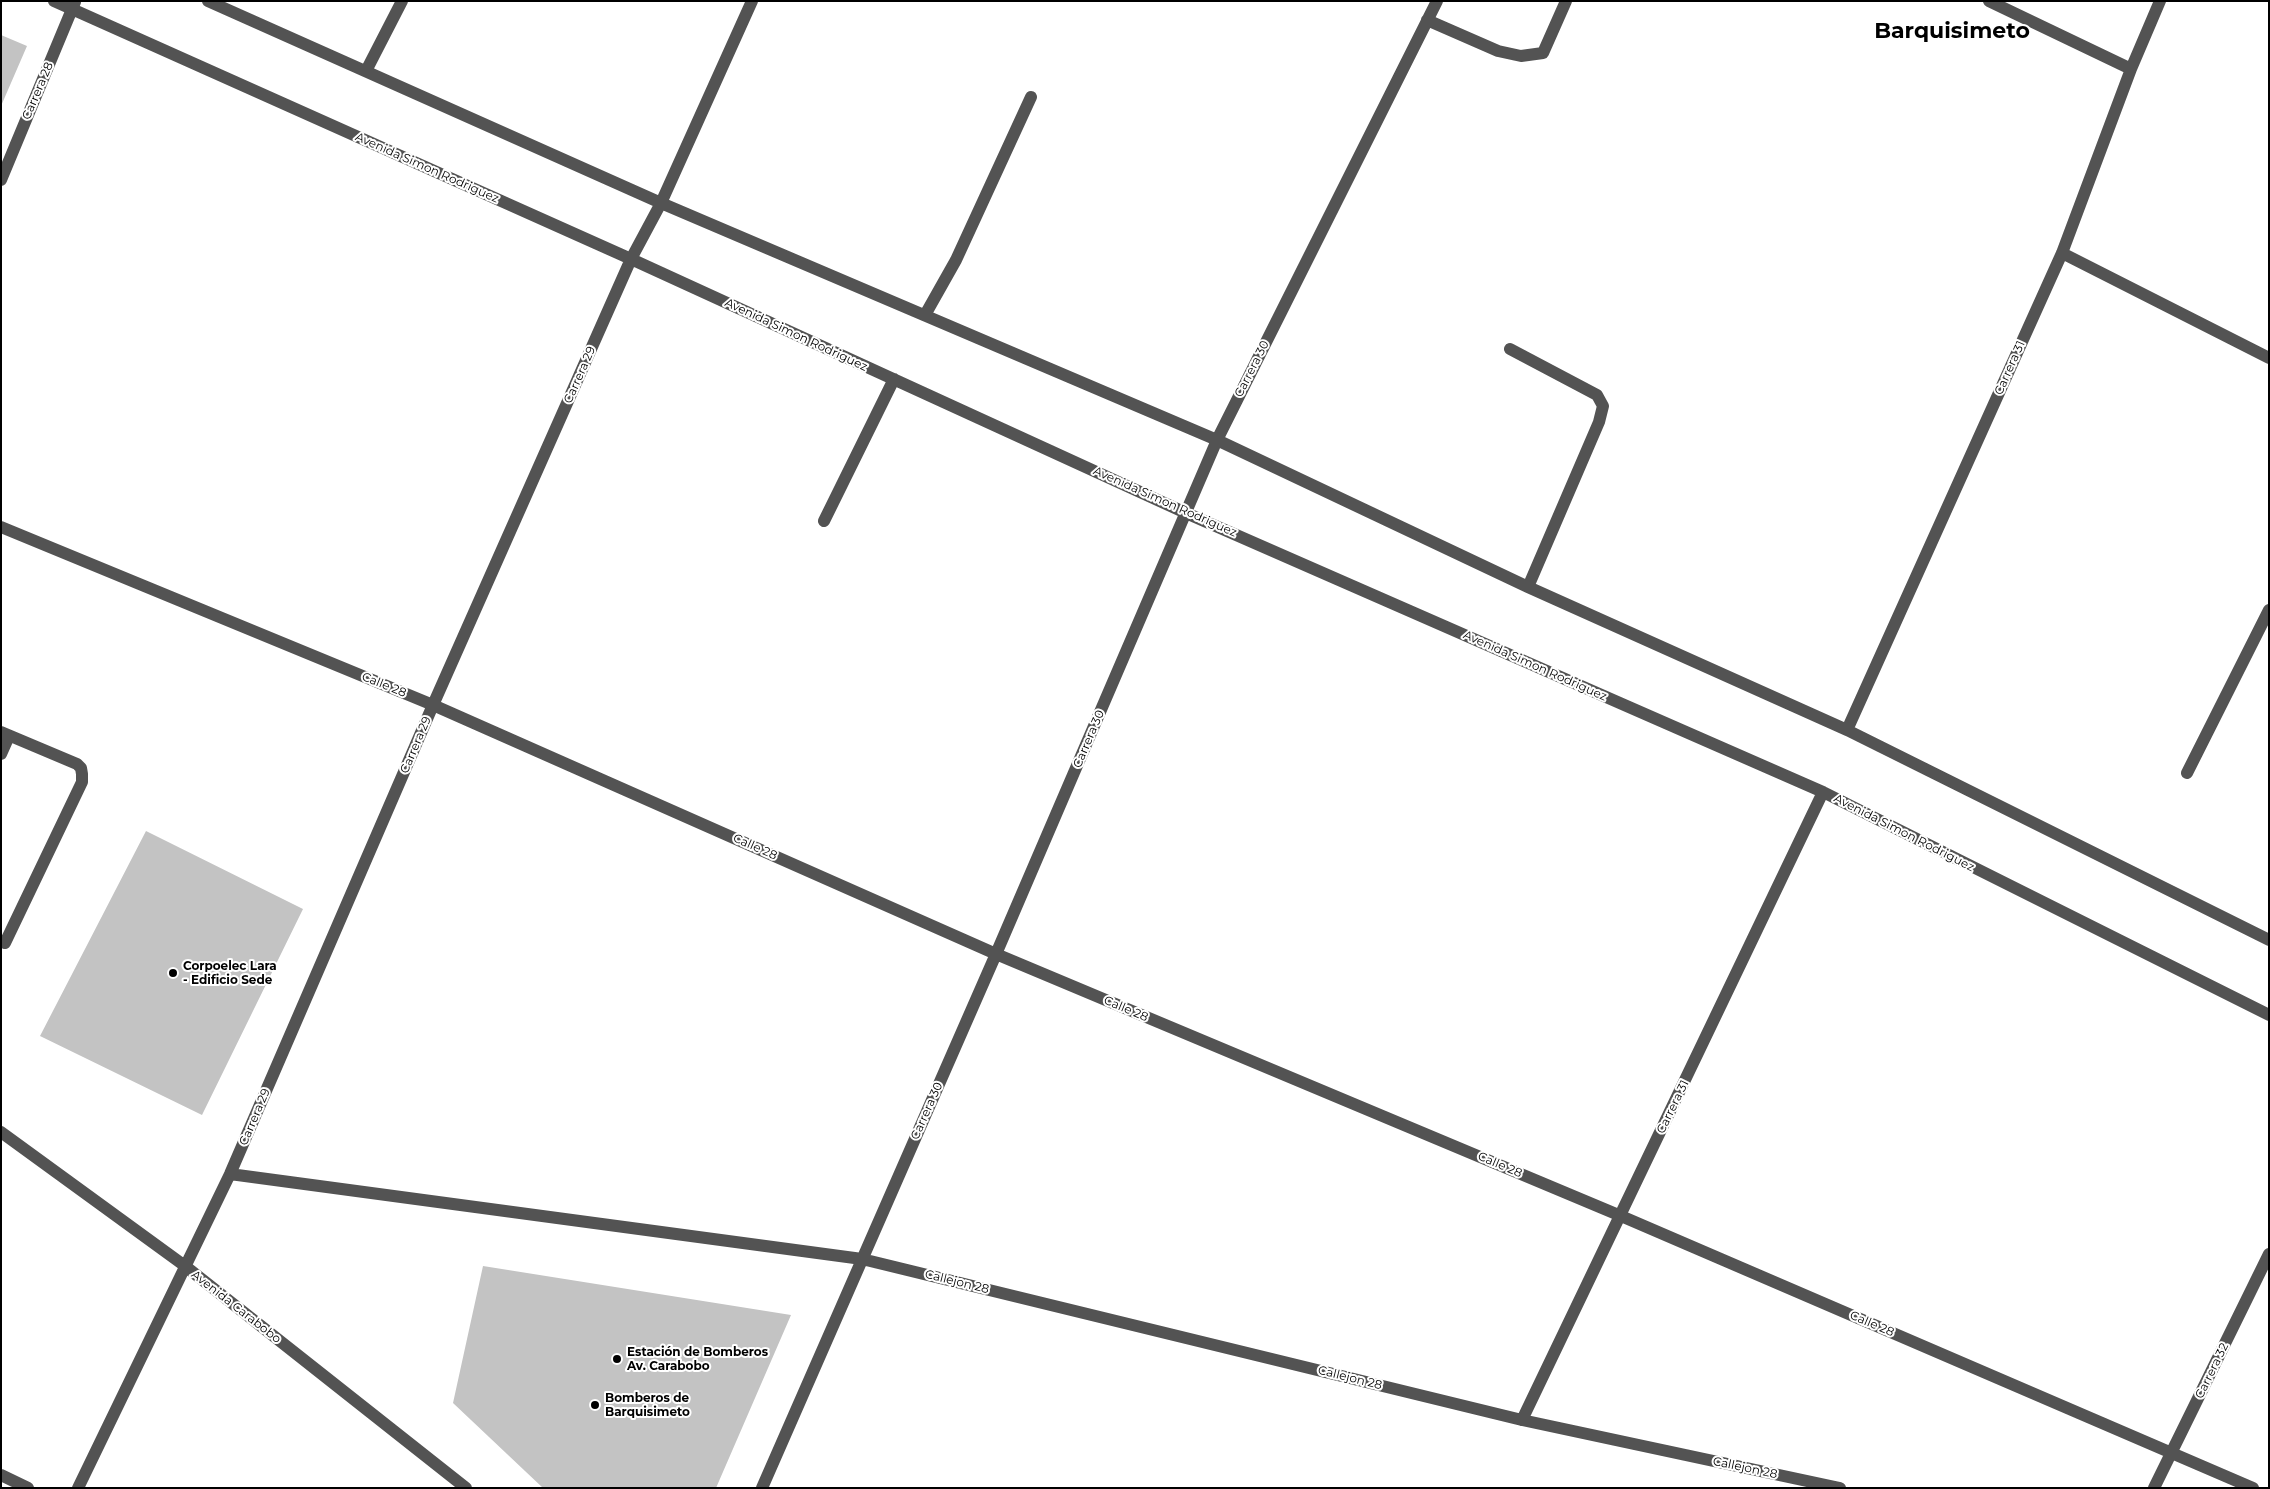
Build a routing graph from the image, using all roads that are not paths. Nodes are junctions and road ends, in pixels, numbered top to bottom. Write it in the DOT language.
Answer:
graph roads {
  1 [pos="54,1"];
  2 [pos="208,1"];
  3 [pos="402,1"];
  4 [pos="752,1"];
  5 [pos="1437,1"];
  6 [pos="1566,1"];
  7 [pos="1989,1"];
  8 [pos="2160,1"];
  9 [pos="74,5"];
  10 [pos="1427,20"];
  11 [pos="2131,69"];
  12 [pos="366,71"];
  13 [pos="1031,97"];
  14 [pos="1,180"];
  15 [pos="661,203"];
  16 [pos="2062,252"];
  17 [pos="631,260"];
  18 [pos="925,315"];
  19 [pos="1510,349"];
  20 [pos="2269,358"];
  21 [pos="894,379"];
  22 [pos="1217,440"];
  23 [pos="1186,513"];
  24 [pos="824,521"];
  25 [pos="1,527"];
  26 [pos="1528,587"];
  27 [pos="2269,610"];
  28 [pos="433,705"];
  29 [pos="1847,730"];
  30 [pos="5,734"];
  31 [pos="1,754"];
  32 [pos="2187,773"];
  33 [pos="1823,792"];
  34 [pos="2269,940"];
  35 [pos="5,943"];
  36 [pos="996,954"];
  37 [pos="2269,1016"];
  38 [pos="1,1132"];
  39 [pos="230,1174"];
  40 [pos="1621,1216"];
  41 [pos="2269,1254"];
  42 [pos="862,1259"];
  43 [pos="185,1266"];
  44 [pos="1522,1420"];
  45 [pos="2172,1453"];
  46 [pos="1,1475"];
  47 [pos="28,1488"];
  48 [pos="78,1488"];
  49 [pos="466,1488"];
  50 [pos="762,1488"];
  51 [pos="1840,1488"];
  52 [pos="2154,1488"];
  53 [pos="2253,1488"];
  1 -- 9 [label="street, Avenida Simon Rodriguez"];
  2 -- 12 [label="street"];
  3 -- 12 [label="street"];
  4 -- 15 [label="street, Carrera 29"];
  5 -- 10 [label="street, Carrera 30"];
  6 -- 10 [label="street"];
  7 -- 11 [label="street"];
  8 -- 11 [label="street, Carrera 31"];
  9 -- 14 [label="street, Carrera 28"];
  9 -- 17 [label="street, Avenida Simon Rodriguez"];
  10 -- 22 [label="street, Carrera 30"];
  11 -- 16 [label="street, Carrera 31"];
  12 -- 15 [label="street"];
  13 -- 18 [label="street"];
  15 -- 17 [label="street, Carrera 29"];
  15 -- 18 [label="street"];
  16 -- 20 [label="street"];
  16 -- 29 [label="street, Carrera 31"];
  17 -- 21 [label="street, Avenida Simon Rodriguez"];
  17 -- 28 [label="street, Carrera 29"];
  18 -- 22 [label="street"];
  19 -- 26 [label="street"];
  21 -- 23 [label="street, Avenida Simon Rodriguez"];
  21 -- 24 [label="street"];
  22 -- 23 [label="street, Carrera 30"];
  22 -- 26 [label="street"];
  23 -- 33 [label="street, Avenida Simon Rodriguez"];
  23 -- 36 [label="street, Carrera 30"];
  25 -- 28 [label="street, Calle 28"];
  26 -- 29 [label="street"];
  27 -- 32 [label="street"];
  28 -- 36 [label="street, Calle 28"];
  28 -- 39 [label="street, Carrera 29"];
  29 -- 34 [label="street"];
  30 -- 31 [label="street"];
  30 -- 35 [label="street"];
  33 -- 37 [label="street, Avenida Simon Rodriguez"];
  33 -- 40 [label="street, Carrera 31"];
  36 -- 40 [label="street, Calle 28"];
  36 -- 42 [label="street, Carrera 30"];
  38 -- 43 [label="street, Avenida Carabobo"];
  39 -- 42 [label="street, Callejon 28"];
  39 -- 43 [label="street, Carrera 29"];
  40 -- 44 [label="street, Carrera 31"];
  40 -- 45 [label="street, Calle 28"];
  41 -- 45 [label="street, Carrera 32"];
  42 -- 44 [label="street, Callejon 28"];
  42 -- 50 [label="street, Carrera 30"];
  43 -- 48 [label="street, Carrera 29"];
  43 -- 49 [label="street, Avenida Carabobo"];
  44 -- 51 [label="street, Callejon 28"];
  45 -- 52 [label="street, Carrera 32"];
  45 -- 53 [label="street, Calle 28"];
  46 -- 47 [label="street"];
}
